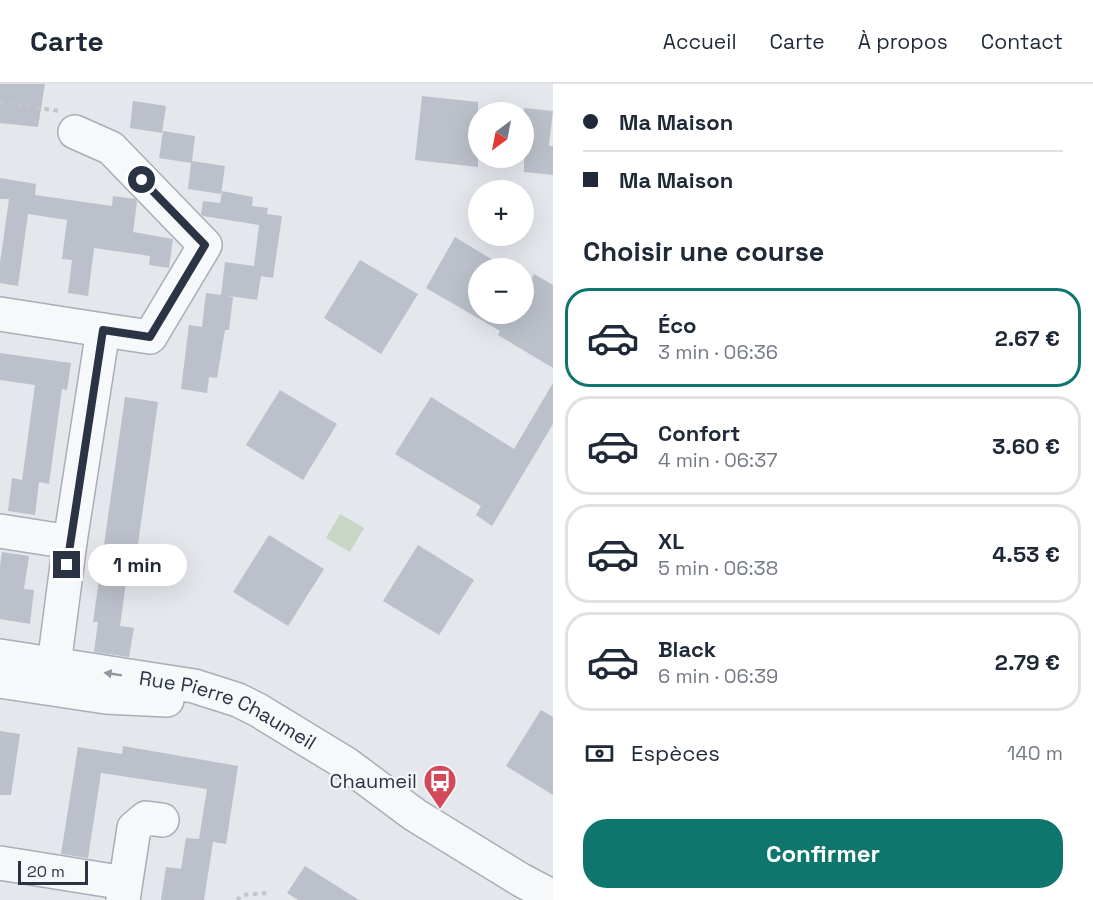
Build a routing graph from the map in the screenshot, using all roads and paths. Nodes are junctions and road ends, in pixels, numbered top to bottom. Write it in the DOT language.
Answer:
graph roads {
  1 [pos="0,102"];
  2 [pos="75,132"];
  3 [pos="0,314"];
  4 [pos="103,330"];
  5 [pos="0,531"];
  6 [pos="70,542"];
  7 [pos="0,657"];
  8 [pos="54,665"];
  9 [pos="13,683"];
  10 [pos="162,820"];
  11 [pos="0,863"];
  12 [pos="124,892"];
  13 [pos="267,893"];
  14 [pos="553,898"];
  15 [pos="237,900"];
  16 [pos="522,900"];
  1 -- 2 [label="path"];
  2 -- 4 [label="street"];
  3 -- 4 [label="street"];
  4 -- 6 [label="street"];
  5 -- 6 [label="street"];
  6 -- 8 [label="street"];
  7 -- 8 [label="street, Rue Pierre Chaumeil"];
  8 -- 9 [label="street"];
  14 -- 8 [label="street, Rue Pierre Chaumeil, one-way"];
  9 -- 16 [label="street, Rue Pierre Chaumeil"];
  10 -- 12 [label="street"];
  11 -- 12 [label="street"];
  13 -- 15 [label="path"];
}
